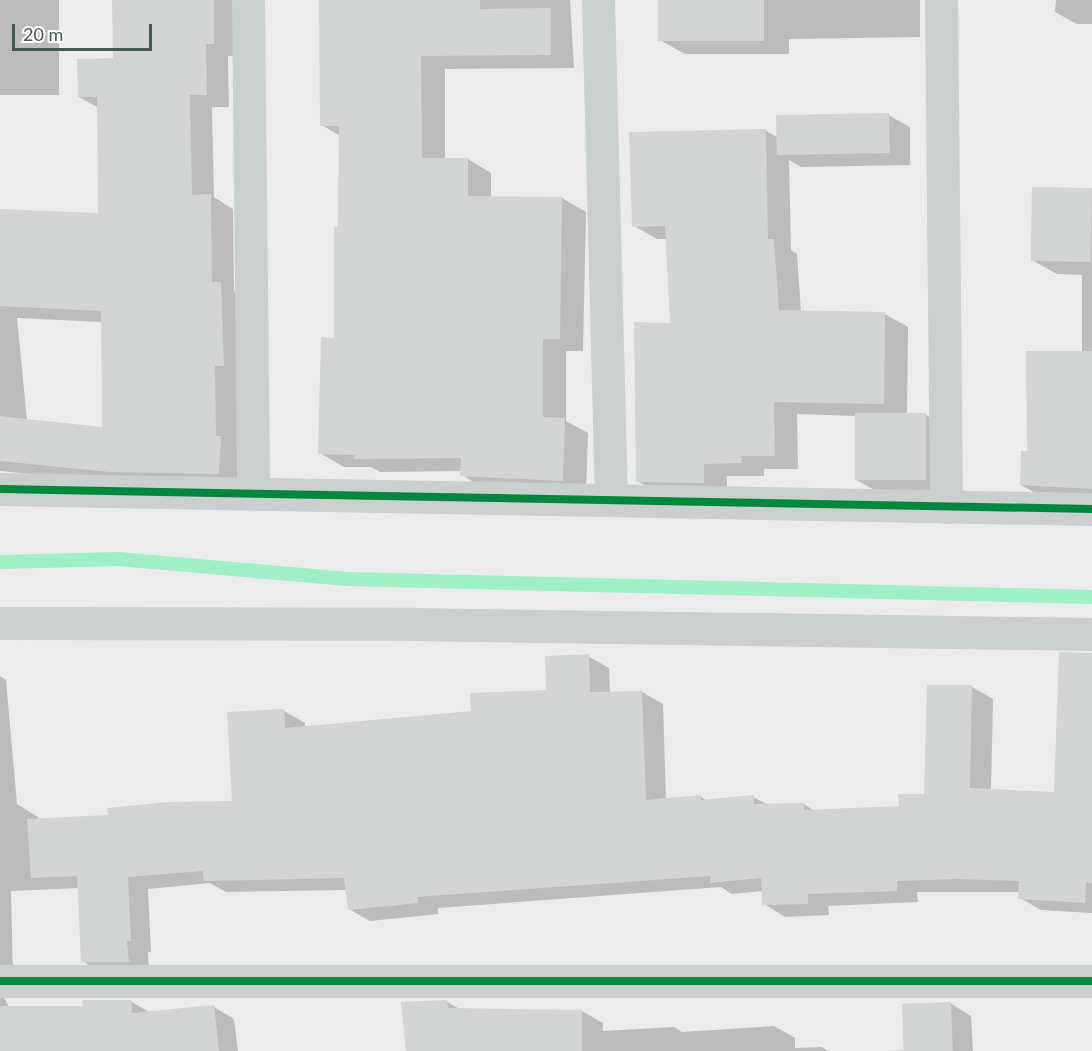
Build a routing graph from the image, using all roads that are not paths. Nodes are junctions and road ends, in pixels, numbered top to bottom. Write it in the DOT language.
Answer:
graph roads {
  1 [pos="248,0"];
  2 [pos="598,0"];
  3 [pos="941,0"];
  4 [pos="0,489"];
  5 [pos="253,494"];
  6 [pos="611,500"];
  7 [pos="946,507"];
  8 [pos="1092,509"];
  9 [pos="0,623"];
  10 [pos="1092,634"];
  11 [pos="0,981"];
  12 [pos="1092,981"];
  1 -- 5 [label="street"];
  2 -- 6 [label="street"];
  3 -- 7 [label="street"];
  4 -- 5 [label="street"];
  5 -- 6 [label="street"];
  6 -- 7 [label="street"];
  7 -- 8 [label="street"];
  9 -- 10 [label="street"];
  11 -- 12 [label="street"];
}
